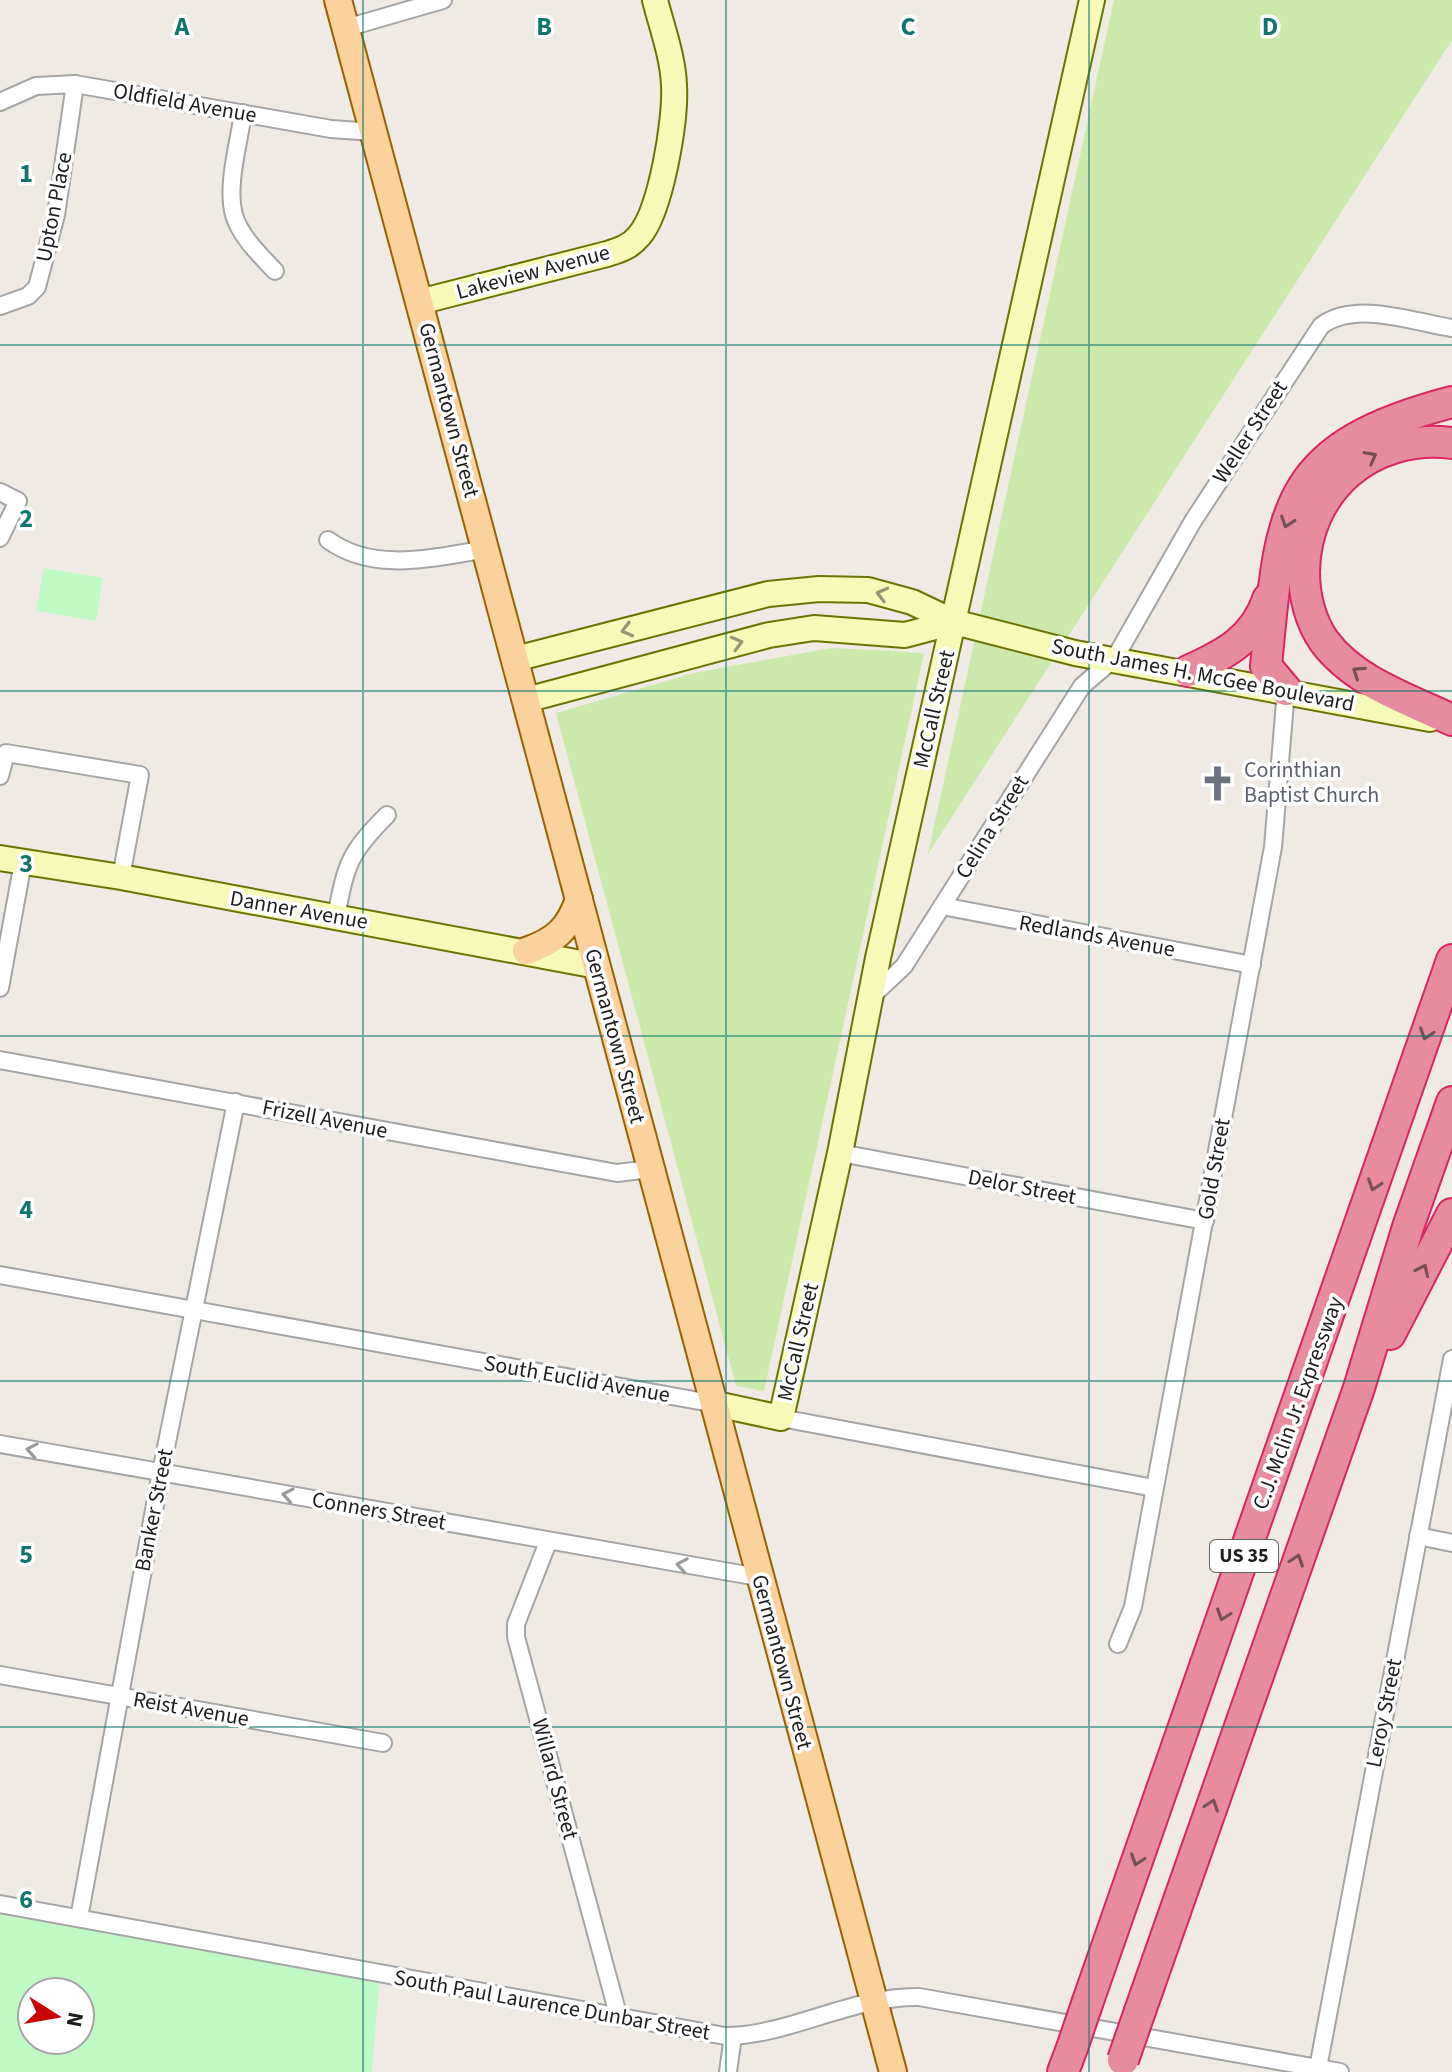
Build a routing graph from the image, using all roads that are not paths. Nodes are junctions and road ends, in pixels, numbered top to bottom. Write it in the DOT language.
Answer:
graph roads {
  1 [pos="338,0"];
  2 [pos="443,0"];
  3 [pos="655,0"];
  4 [pos="1092,0"];
  5 [pos="346,28"];
  6 [pos="75,84"];
  7 [pos="0,102"];
  8 [pos="243,113"];
  9 [pos="374,132"];
  10 [pos="275,271"];
  11 [pos="419,302"];
  12 [pos="0,306"];
  13 [pos="1452,328"];
  14 [pos="1452,402"];
  15 [pos="1452,443"];
  16 [pos="0,492"];
  17 [pos="0,538"];
  18 [pos="328,540"];
  19 [pos="487,549"];
  20 [pos="1304,556"];
  21 [pos="1275,578"];
  22 [pos="954,622"];
  23 [pos="1115,658"];
  24 [pos="515,659"];
  25 [pos="1188,671"];
  26 [pos="1286,690"];
  27 [pos="526,700"];
  28 [pos="1452,722"];
  29 [pos="0,776"];
  30 [pos="387,815"];
  31 [pos="12,860"];
  32 [pos="121,877"];
  33 [pos="579,899"];
  34 [pos="942,906"];
  35 [pos="336,917"];
  36 [pos="526,951"];
  37 [pos="1452,960"];
  38 [pos="1252,965"];
  39 [pos="597,966"];
  40 [pos="0,988"];
  41 [pos="870,998"];
  42 [pos="0,1060"];
  43 [pos="236,1102"];
  44 [pos="1452,1102"];
  45 [pos="840,1153"];
  46 [pos="650,1169"];
  47 [pos="1452,1214"];
  48 [pos="1205,1221"];
  49 [pos="0,1275"];
  50 [pos="193,1310"];
  51 [pos="1452,1359"];
  52 [pos="1359,1388"];
  53 [pos="716,1404"];
  54 [pos="781,1418"];
  55 [pos="0,1444"];
  56 [pos="161,1472"];
  57 [pos="1154,1488"];
  58 [pos="1418,1536"];
  59 [pos="548,1542"];
  60 [pos="1452,1543"];
  61 [pos="758,1577"];
  62 [pos="1118,1644"];
  63 [pos="0,1675"];
  64 [pos="120,1696"];
  65 [pos="383,1743"];
  66 [pos="0,1904"];
  67 [pos="79,1918"];
  68 [pos="874,2000"];
  69 [pos="619,2018"];
  70 [pos="733,2036"];
  71 [pos="1068,2060"];
  72 [pos="1121,2066"];
  73 [pos="1318,2068"];
  74 [pos="728,2072"];
  75 [pos="893,2072"];
  76 [pos="1340,2072"];
  1 -- 5 [label="main road, Germantown Street"];
  2 -- 5 [label="street"];
  3 -- 11 [label="street, Lakeview Avenue"];
  4 -- 22 [label="street, McCall Street"];
  5 -- 9 [label="main road, Germantown Street"];
  6 -- 7 [label="street, Oldfield Avenue"];
  6 -- 8 [label="street, Oldfield Avenue"];
  6 -- 12 [label="street, Upton Place"];
  8 -- 9 [label="street, Oldfield Avenue"];
  8 -- 10 [label="street"];
  9 -- 11 [label="main road, Germantown Street"];
  11 -- 19 [label="main road, Germantown Street"];
  13 -- 23 [label="street, Weller Street"];
  14 -- 21 [label="highway, one-way"];
  20 -- 15 [label="highway, one-way"];
  16 -- 17 [label="street"];
  18 -- 19 [label="street"];
  19 -- 24 [label="main road, Germantown Street"];
  20 -- 26 [label="highway"];
  28 -- 20 [label="highway, one-way"];
  21 -- 25 [label="highway"];
  21 -- 26 [label="highway"];
  22 -- 23 [label="street, South James H. McGee Boulevard"];
  22 -- 24 [label="street, South James H. McGee Boulevard, one-way"];
  27 -- 22 [label="street, South James H. McGee Boulevard, one-way"];
  22 -- 41 [label="street, McCall Street"];
  23 -- 25 [label="street, South James H. McGee Boulevard"];
  23 -- 34 [label="street, Celina Street"];
  24 -- 27 [label="main road, Germantown Street"];
  25 -- 26 [label="street, South James H. McGee Boulevard"];
  26 -- 28 [label="street, South James H. McGee Boulevard"];
  26 -- 38 [label="street, Gold Street"];
  27 -- 33 [label="main road, Germantown Street"];
  29 -- 32 [label="street"];
  30 -- 35 [label="street"];
  31 -- 32 [label="street, Danner Avenue"];
  31 -- 40 [label="street"];
  32 -- 35 [label="street, Danner Avenue"];
  33 -- 36 [label="main road"];
  33 -- 39 [label="main road, Germantown Street"];
  34 -- 38 [label="street, Redlands Avenue"];
  34 -- 41 [label="street, Celina Street"];
  35 -- 36 [label="street, Danner Avenue"];
  36 -- 39 [label="street, Danner Avenue"];
  37 -- 71 [label="highway, C.J. Mclin Jr. Expressway / US 35, one-way, bridge"];
  38 -- 48 [label="street, Gold Street"];
  39 -- 46 [label="main road, Germantown Street"];
  41 -- 45 [label="street, McCall Street"];
  42 -- 43 [label="street, Frizell Avenue"];
  43 -- 46 [label="street, Frizell Avenue"];
  43 -- 50 [label="street, Banker Street"];
  44 -- 52 [label="highway, US 35"];
  45 -- 48 [label="street, Delor Street"];
  45 -- 54 [label="street, McCall Street"];
  46 -- 53 [label="main road, Germantown Street"];
  52 -- 47 [label="highway, one-way"];
  48 -- 57 [label="street, Gold Street"];
  49 -- 50 [label="street, South Euclid Avenue"];
  50 -- 53 [label="street, South Euclid Avenue"];
  50 -- 56 [label="street, Banker Street"];
  51 -- 58 [label="street, Leroy Street"];
  72 -- 52 [label="highway, US 35, one-way, bridge"];
  53 -- 54 [label="street, South Euclid Avenue"];
  53 -- 61 [label="main road, Germantown Street"];
  54 -- 57 [label="street, South Euclid Avenue"];
  56 -- 55 [label="street, Conners Street, one-way"];
  59 -- 56 [label="street, Conners Street, one-way"];
  56 -- 64 [label="street, Banker Street"];
  57 -- 62 [label="street, Gold Street"];
  58 -- 60 [label="street"];
  58 -- 73 [label="street, Leroy Street"];
  61 -- 59 [label="street, Conners Street, one-way"];
  59 -- 69 [label="street, Willard Street"];
  61 -- 68 [label="main road, Germantown Street"];
  63 -- 64 [label="street, Reist Avenue"];
  64 -- 65 [label="street, Reist Avenue"];
  64 -- 67 [label="street, Banker Street"];
  66 -- 67 [label="street, South Paul Laurence Dunbar Street"];
  67 -- 69 [label="street, South Paul Laurence Dunbar Street"];
  68 -- 70 [label="street, South Paul Laurence Dunbar Street"];
  68 -- 73 [label="street, South Paul Laurence Dunbar Street"];
  68 -- 75 [label="main road, Germantown Street"];
  69 -- 70 [label="street, South Paul Laurence Dunbar Street"];
  70 -- 74 [label="street"];
  73 -- 76 [label="street, South Paul Laurence Dunbar Street"];
}
